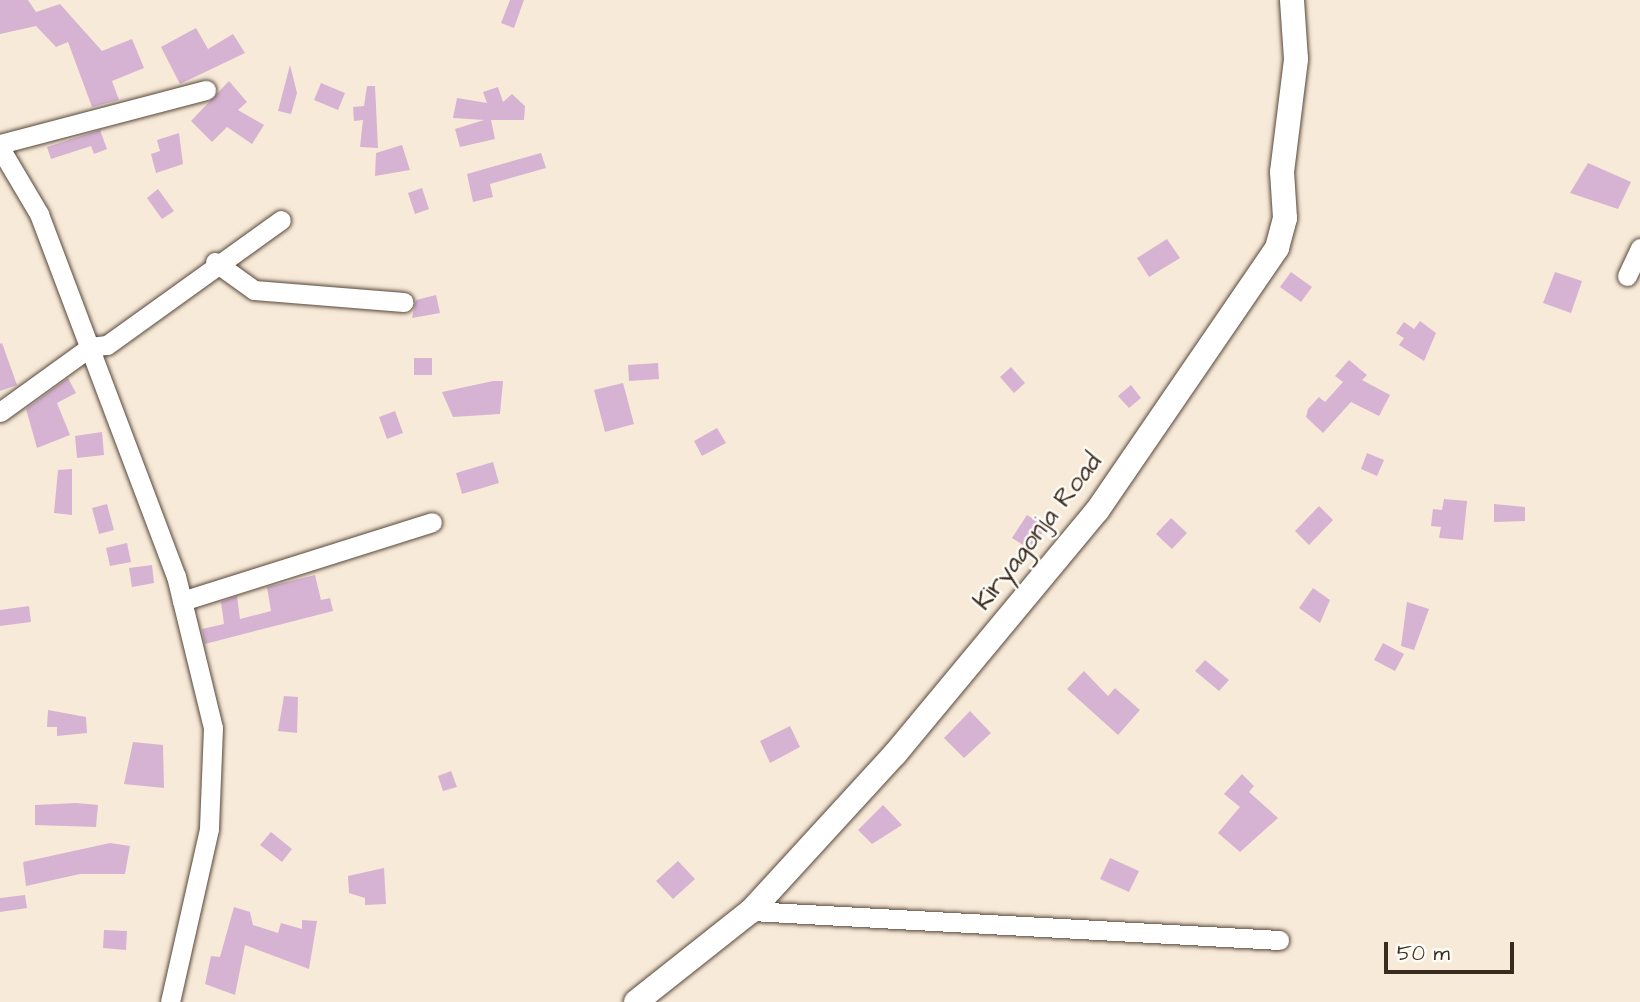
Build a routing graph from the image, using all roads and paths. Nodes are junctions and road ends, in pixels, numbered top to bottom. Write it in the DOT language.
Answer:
graph roads {
  1 [pos="1292,0"];
  2 [pos="206,90"];
  3 [pos="0,146"];
  4 [pos="281,220"];
  5 [pos="1640,248"];
  6 [pos="215,262"];
  7 [pos="1627,276"];
  8 [pos="404,302"];
  9 [pos="90,347"];
  10 [pos="0,412"];
  11 [pos="432,522"];
  12 [pos="182,601"];
  13 [pos="751,911"];
  14 [pos="1279,940"];
  15 [pos="170,1002"];
  16 [pos="636,1002"];
  1 -- 13 [label="street, Kiryagonja Road"];
  2 -- 3 [label="street"];
  3 -- 9 [label="street"];
  4 -- 6 [label="street"];
  5 -- 7 [label="street"];
  6 -- 8 [label="street"];
  6 -- 9 [label="street"];
  9 -- 10 [label="street"];
  9 -- 12 [label="street"];
  11 -- 12 [label="street"];
  12 -- 15 [label="street"];
  13 -- 14 [label="street"];
  13 -- 16 [label="street, Kiryagonja Road"];
}
